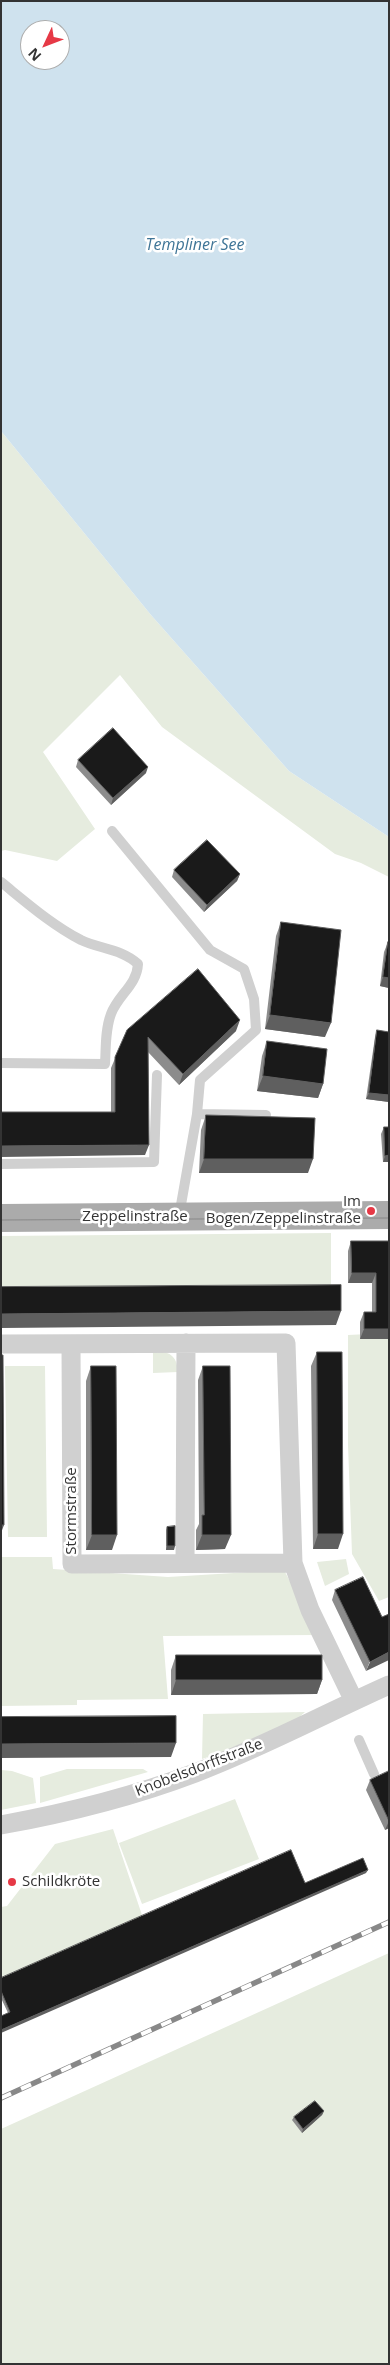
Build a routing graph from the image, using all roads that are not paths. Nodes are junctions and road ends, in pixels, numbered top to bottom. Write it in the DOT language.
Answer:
graph roads {
  1 [pos="112,831"];
  2 [pos="1,882"];
  3 [pos="1,1063"];
  4 [pos="157,1076"];
  5 [pos="197,1114"];
  6 [pos="266,1115"];
  7 [pos="1,1164"];
  8 [pos="389,1215"];
  9 [pos="179,1217"];
  10 [pos="1,1218"];
  11 [pos="1,1344"];
  12 [pos="186,1344"];
  13 [pos="71,1345"];
  14 [pos="185,1563"];
  15 [pos="293,1563"];
  16 [pos="389,1685"];
  17 [pos="354,1701"];
  18 [pos="359,1740"];
  19 [pos="374,1774"];
  20 [pos="1,1825"];
  1 -- 5 [label="lane"];
  2 -- 3 [label="lane"];
  4 -- 7 [label="lane"];
  5 -- 6 [label="lane"];
  5 -- 9 [label="lane"];
  8 -- 9 [label="main road, Zeppelinstraße"];
  9 -- 10 [label="main road, Zeppelinstraße"];
  11 -- 13 [label="street"];
  12 -- 13 [label="street"];
  12 -- 14 [label="street"];
  12 -- 15 [label="street"];
  13 -- 14 [label="street, Stormstraße"];
  14 -- 15 [label="street, Stormstraße"];
  15 -- 17 [label="street"];
  16 -- 17 [label="street, Knobelsdorffstraße"];
  17 -- 20 [label="street, Knobelsdorffstraße"];
  18 -- 19 [label="lane"];
}
